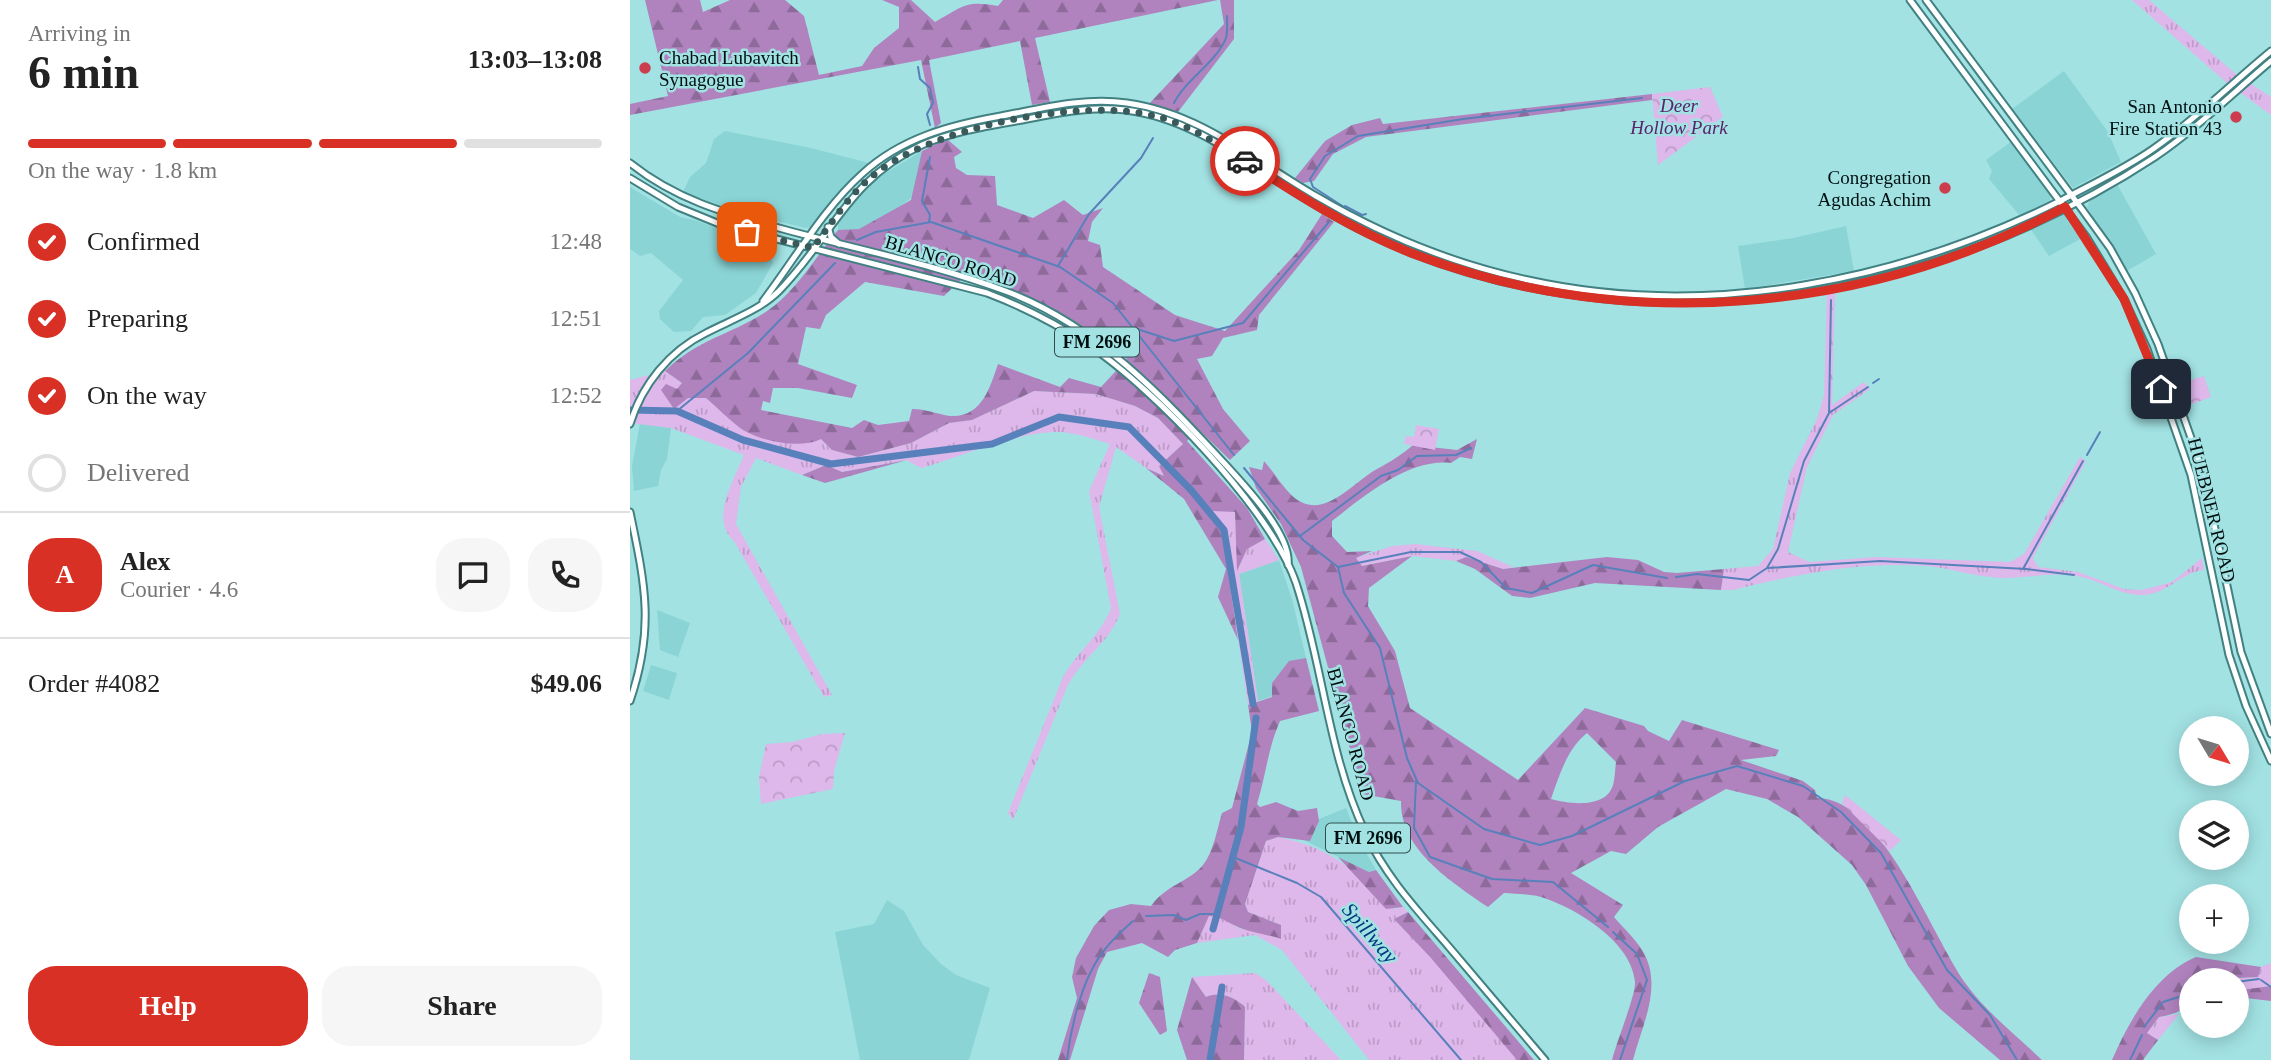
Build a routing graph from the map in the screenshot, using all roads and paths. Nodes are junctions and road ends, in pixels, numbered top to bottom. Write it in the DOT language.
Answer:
graph roads {
  1 [pos="1910,0"];
  2 [pos="1926,0"];
  3 [pos="2271,51"];
  4 [pos="2271,61"];
  5 [pos="2008,110"];
  6 [pos="1180,116"];
  7 [pos="1998,116"];
  8 [pos="989,118"];
  9 [pos="1176,122"];
  10 [pos="990,125"];
  11 [pos="630,163"];
  12 [pos="630,178"];
  13 [pos="2071,195"];
  14 [pos="1317,197"];
  15 [pos="2061,200"];
  16 [pos="692,201"];
  17 [pos="2076,201"];
  18 [pos="1312,203"];
  19 [pos="2065,207"];
  20 [pos="686,211"];
  21 [pos="828,227"];
  22 [pos="1990,233"];
  23 [pos="810,238"];
  24 [pos="818,240"];
  25 [pos="1992,241"];
  26 [pos="787,242"];
  27 [pos="804,246"];
  28 [pos="841,246"];
  29 [pos="813,248"];
  30 [pos="795,259"];
  31 [pos="923,267"];
  32 [pos="921,276"];
  33 [pos="2139,302"];
  34 [pos="761,303"];
  35 [pos="2127,306"];
  36 [pos="1116,356"];
  37 [pos="1111,361"];
  38 [pos="630,424"];
  39 [pos="630,512"];
  40 [pos="1288,565"];
  41 [pos="630,701"];
  42 [pos="2271,734"];
  43 [pos="2271,761"];
  44 [pos="1545,1060"];
  1 -- 7 [label="main road, HUEBNER ROAD"];
  2 -- 5 [label="main road, HUEBNER ROAD"];
  3 -- 13 [label="main road"];
  4 -- 17 [label="main road"];
  5 -- 7 [label="main road"];
  5 -- 13 [label="main road, HUEBNER ROAD"];
  6 -- 8 [label="main road"];
  6 -- 9 [label="main road"];
  6 -- 14 [label="main road"];
  7 -- 15 [label="main road, HUEBNER ROAD"];
  8 -- 10 [label="main road"];
  8 -- 23 [label="main road"];
  9 -- 10 [label="main road"];
  9 -- 18 [label="main road"];
  10 -- 21 [label="main road"];
  11 -- 16 [label="main road, BLANCO ROAD / FM 2696"];
  12 -- 20 [label="main road, BLANCO ROAD / FM 2696"];
  13 -- 15 [label="main road"];
  13 -- 17 [label="main road, HUEBNER ROAD"];
  14 -- 18 [label="main road"];
  14 -- 22 [label="main road"];
  15 -- 19 [label="main road, HUEBNER ROAD"];
  15 -- 22 [label="main road"];
  16 -- 20 [label="main road"];
  16 -- 23 [label="main road, BLANCO ROAD / FM 2696"];
  17 -- 19 [label="main road"];
  17 -- 33 [label="main road, HUEBNER ROAD"];
  18 -- 25 [label="main road"];
  19 -- 25 [label="main road"];
  19 -- 35 [label="main road, HUEBNER ROAD"];
  20 -- 26 [label="main road, BLANCO ROAD / FM 2696"];
  21 -- 24 [label="main road"];
  21 -- 28 [label="main road"];
  22 -- 25 [label="main road"];
  23 -- 24 [label="main road, BLANCO ROAD / FM 2696"];
  23 -- 27 [label="main road"];
  24 -- 28 [label="main road, BLANCO ROAD / FM 2696"];
  24 -- 29 [label="main road"];
  26 -- 27 [label="main road, BLANCO ROAD / FM 2696"];
  26 -- 30 [label="main road"];
  27 -- 29 [label="main road, BLANCO ROAD / FM 2696"];
  27 -- 30 [label="main road"];
  28 -- 31 [label="main road, BLANCO ROAD / FM 2696"];
  29 -- 32 [label="main road, BLANCO ROAD / FM 2696"];
  29 -- 34 [label="main road"];
  30 -- 34 [label="main road"];
  31 -- 32 [label="main road"];
  31 -- 36 [label="main road, BLANCO ROAD / FM 2696"];
  32 -- 37 [label="main road, BLANCO ROAD / FM 2696"];
  33 -- 35 [label="main road"];
  33 -- 42 [label="main road, HUEBNER ROAD"];
  34 -- 38 [label="main road"];
  35 -- 43 [label="main road, HUEBNER ROAD"];
  36 -- 37 [label="main road"];
  36 -- 40 [label="main road, BLANCO ROAD / FM 2696"];
  37 -- 40 [label="main road, BLANCO ROAD / FM 2696"];
  39 -- 41 [label="main road"];
  40 -- 44 [label="main road, BLANCO ROAD / FM 2696"];
}
